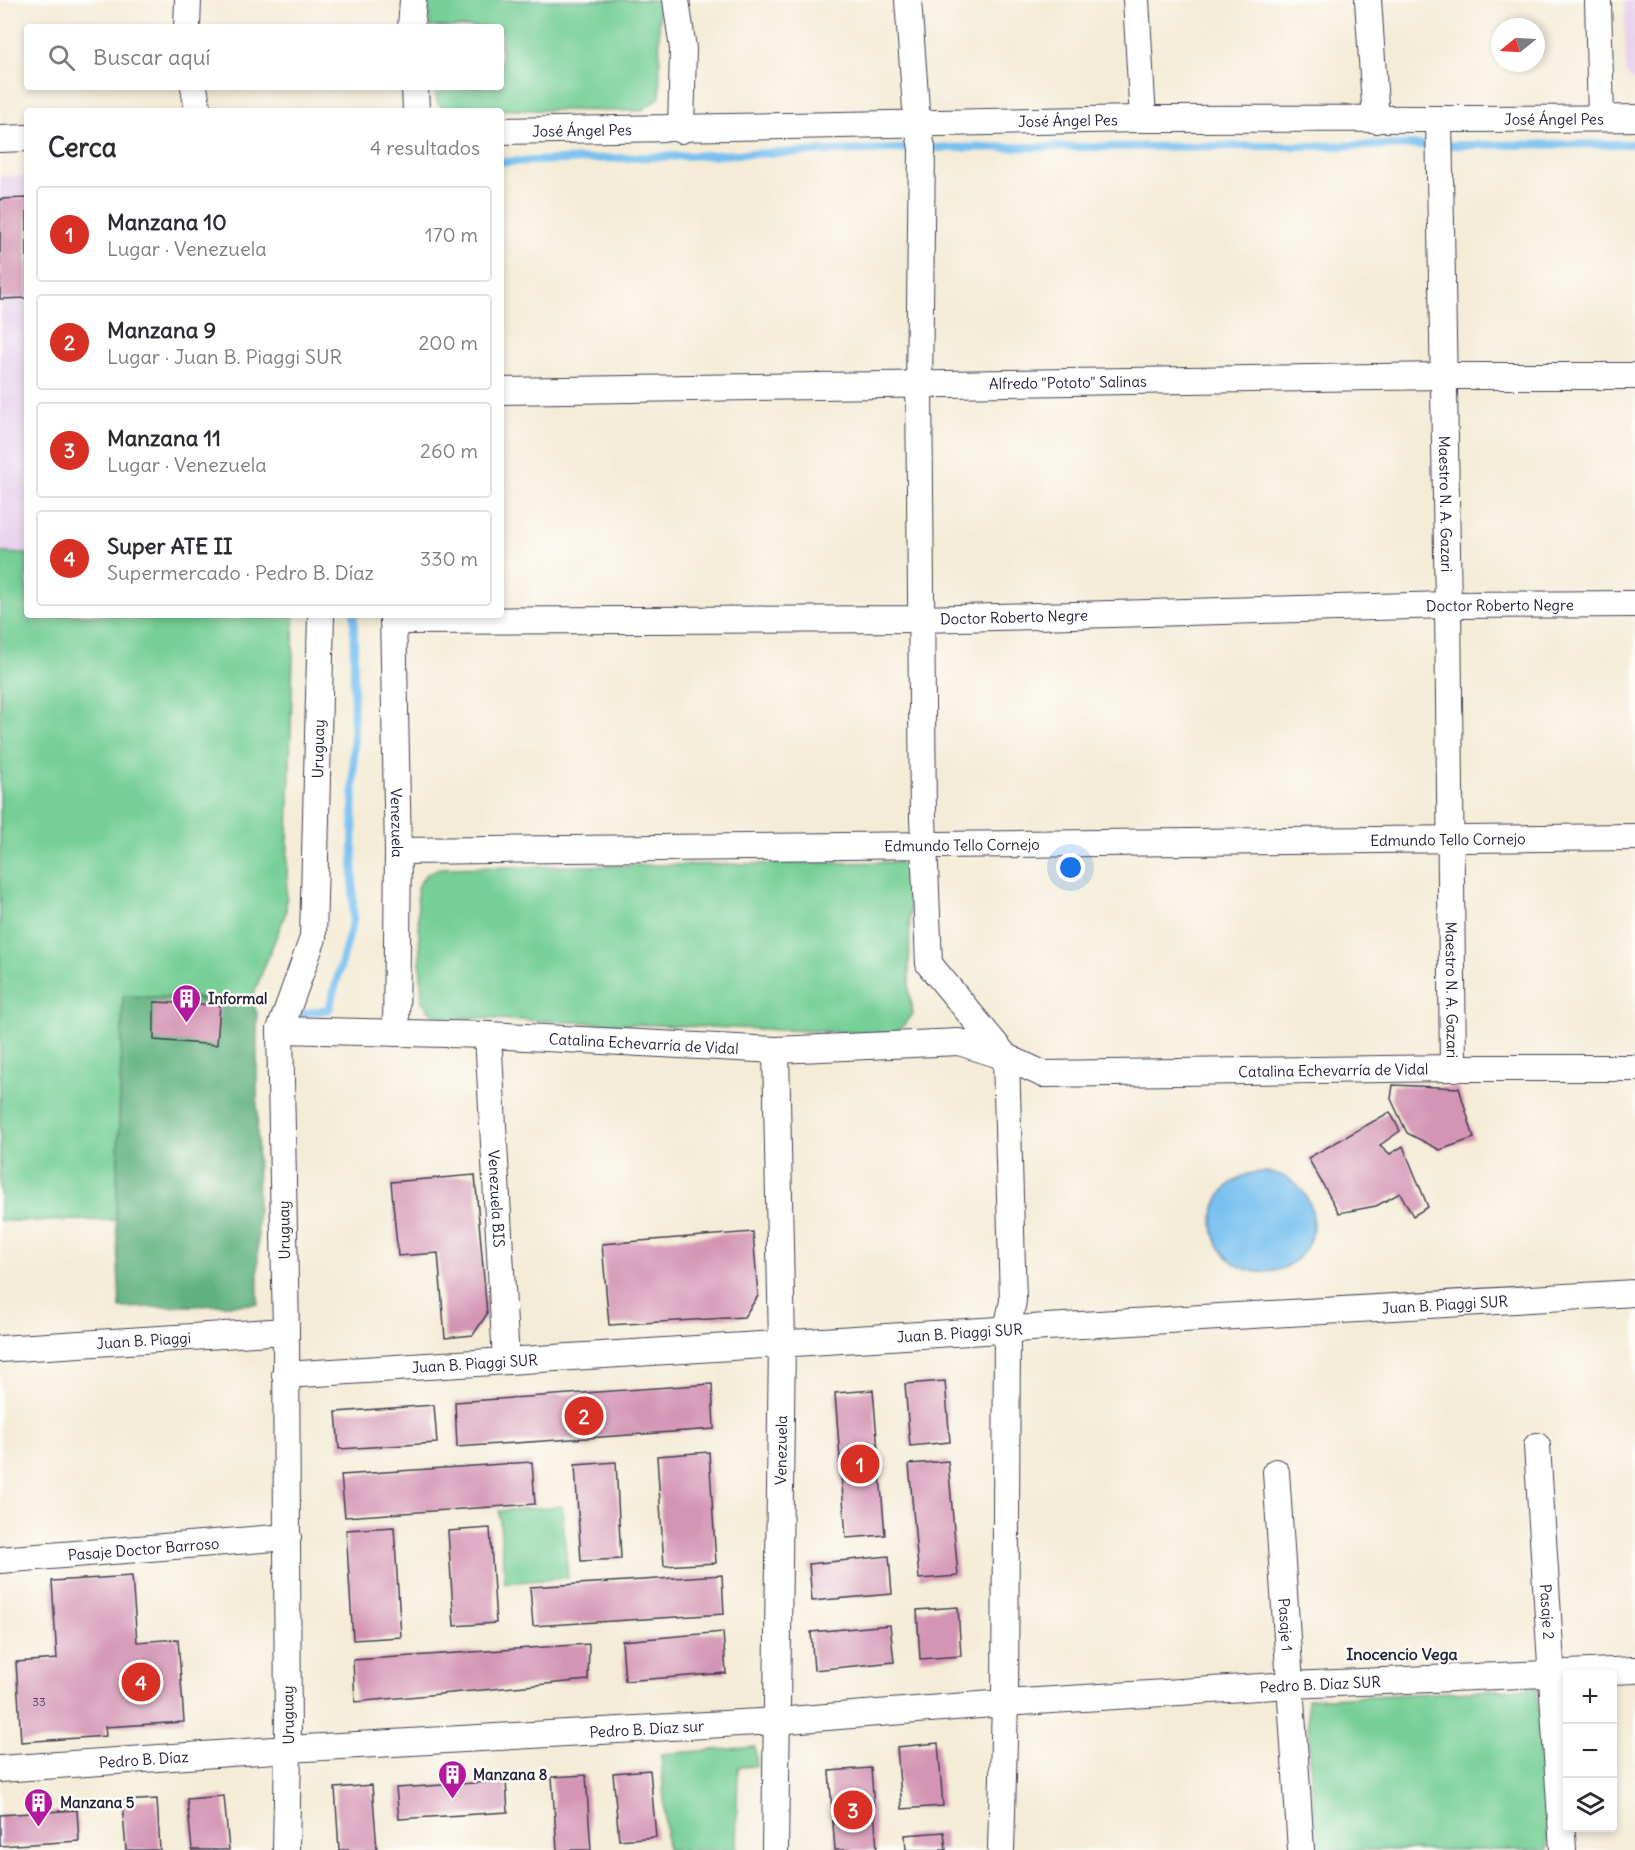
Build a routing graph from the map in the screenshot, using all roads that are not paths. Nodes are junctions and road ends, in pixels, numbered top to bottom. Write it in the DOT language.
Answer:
graph roads {
  1 [pos="188,0"];
  2 [pos="413,0"];
  3 [pos="676,0"];
  4 [pos="908,0"];
  5 [pos="1136,0"];
  6 [pos="1368,0"];
  7 [pos="1598,0"];
  8 [pos="187,24"];
  9 [pos="411,24"];
  10 [pos="194,90"];
  11 [pos="415,90"];
  12 [pos="198,108"];
  13 [pos="417,108"];
  14 [pos="1601,118"];
  15 [pos="1635,118"];
  16 [pos="1143,119"];
  17 [pos="1376,120"];
  18 [pos="1439,120"];
  19 [pos="917,122"];
  20 [pos="681,130"];
  21 [pos="504,131"];
  22 [pos="24,138"];
  23 [pos="0,139"];
  24 [pos="1443,376"];
  25 [pos="1635,376"];
  26 [pos="919,386"];
  27 [pos="504,391"];
  28 [pos="1635,604"];
  29 [pos="1448,605"];
  30 [pos="321,618"];
  31 [pos="393,618"];
  32 [pos="921,620"];
  33 [pos="1635,837"];
  34 [pos="1450,838"];
  35 [pos="924,846"];
  36 [pos="398,851"];
  37 [pos="280,1030"];
  38 [pos="396,1033"];
  39 [pos="488,1035"];
  40 [pos="776,1050"];
  41 [pos="1006,1057"];
  42 [pos="1454,1068"];
  43 [pos="1635,1068"];
  44 [pos="1635,1293"];
  45 [pos="1006,1329"];
  46 [pos="286,1331"];
  47 [pos="782,1344"];
  48 [pos="0,1349"];
  49 [pos="506,1361"];
  50 [pos="285,1375"];
  51 [pos="1537,1446"];
  52 [pos="1276,1472"];
  53 [pos="288,1537"];
  54 [pos="0,1560"];
  55 [pos="1635,1670"];
  56 [pos="1551,1674"];
  57 [pos="1291,1685"];
  58 [pos="1005,1703"];
  59 [pos="776,1721"];
  60 [pos="288,1749"];
  61 [pos="0,1769"];
  62 [pos="286,1850"];
  63 [pos="775,1850"];
  64 [pos="1001,1850"];
  65 [pos="1301,1850"];
  66 [pos="1563,1850"];
  1 -- 8 [label="street"];
  2 -- 9 [label="street"];
  3 -- 20 [label="street"];
  4 -- 19 [label="street"];
  5 -- 16 [label="street"];
  6 -- 17 [label="street"];
  7 -- 14 [label="street"];
  10 -- 12 [label="street"];
  11 -- 13 [label="street"];
  14 -- 15 [label="street, José Ángel Pes"];
  14 -- 18 [label="street, José Ángel Pes"];
  16 -- 17 [label="street, José Ángel Pes"];
  16 -- 19 [label="street, José Ángel Pes"];
  17 -- 18 [label="street, José Ángel Pes"];
  18 -- 24 [label="street, Maestro N. A. Gazari"];
  19 -- 20 [label="street, José Ángel Pes"];
  19 -- 26 [label="street"];
  20 -- 21 [label="street, José Ángel Pes"];
  22 -- 23 [label="street"];
  24 -- 25 [label="street, Alfredo \"Pototo\" Salinas"];
  24 -- 26 [label="street, Alfredo \"Pototo\" Salinas"];
  24 -- 29 [label="street, Maestro N. A. Gazari"];
  26 -- 27 [label="street, Alfredo \"Pototo\" Salinas"];
  26 -- 32 [label="street"];
  28 -- 29 [label="street, Doctor Roberto Negre"];
  29 -- 32 [label="street, Doctor Roberto Negre"];
  29 -- 34 [label="street, Maestro N. A. Gazari"];
  30 -- 37 [label="street, Uruguay"];
  31 -- 32 [label="street, Doctor Roberto Negre"];
  31 -- 36 [label="street, Venezuela"];
  32 -- 35 [label="street"];
  33 -- 34 [label="street, Edmundo Tello Cornejo"];
  34 -- 35 [label="street, Edmundo Tello Cornejo"];
  34 -- 42 [label="street, Maestro N. A. Gazari"];
  35 -- 36 [label="street, Edmundo Tello Cornejo"];
  35 -- 41 [label="street"];
  36 -- 38 [label="street, Venezuela"];
  37 -- 38 [label="street, Catalina Echevarría de Vidal"];
  37 -- 46 [label="street, Uruguay"];
  38 -- 39 [label="street, Catalina Echevarría de Vidal"];
  39 -- 40 [label="street, Catalina Echevarría de Vidal"];
  39 -- 49 [label="street, Venezuela BIS"];
  40 -- 41 [label="street, Catalina Echevarría de Vidal"];
  40 -- 47 [label="street, Venezuela"];
  41 -- 42 [label="street, Catalina Echevarría de Vidal"];
  41 -- 45 [label="street"];
  42 -- 43 [label="street, Catalina Echevarría de Vidal"];
  44 -- 45 [label="street, Juan B. Piaggi SUR"];
  45 -- 47 [label="street, Juan B. Piaggi SUR"];
  45 -- 58 [label="street"];
  46 -- 48 [label="street, Juan B. Piaggi"];
  46 -- 50 [label="street, Uruguay"];
  47 -- 49 [label="street, Juan B. Piaggi SUR"];
  47 -- 59 [label="street, Venezuela"];
  49 -- 50 [label="street, Juan B. Piaggi SUR"];
  50 -- 53 [label="street, Uruguay"];
  51 -- 56 [label="street, Pasaje 2"];
  52 -- 57 [label="street, Pasaje 1"];
  53 -- 54 [label="street, Pasaje Doctor Barroso"];
  53 -- 60 [label="street, Uruguay"];
  55 -- 56 [label="street, Pedro B. Díaz SUR"];
  56 -- 57 [label="street, Pedro B. Díaz SUR"];
  56 -- 66 [label="street, Pasaje 2"];
  57 -- 58 [label="street, Pedro B. Díaz SUR"];
  57 -- 65 [label="street, Pasaje 1"];
  58 -- 59 [label="street, Pedro B. Díaz sur"];
  58 -- 64 [label="street"];
  59 -- 60 [label="street, Pedro B. Díaz sur"];
  59 -- 63 [label="street, Venezuela"];
  60 -- 61 [label="street, Pedro B. Díaz"];
  60 -- 62 [label="street, Uruguay"];
}
